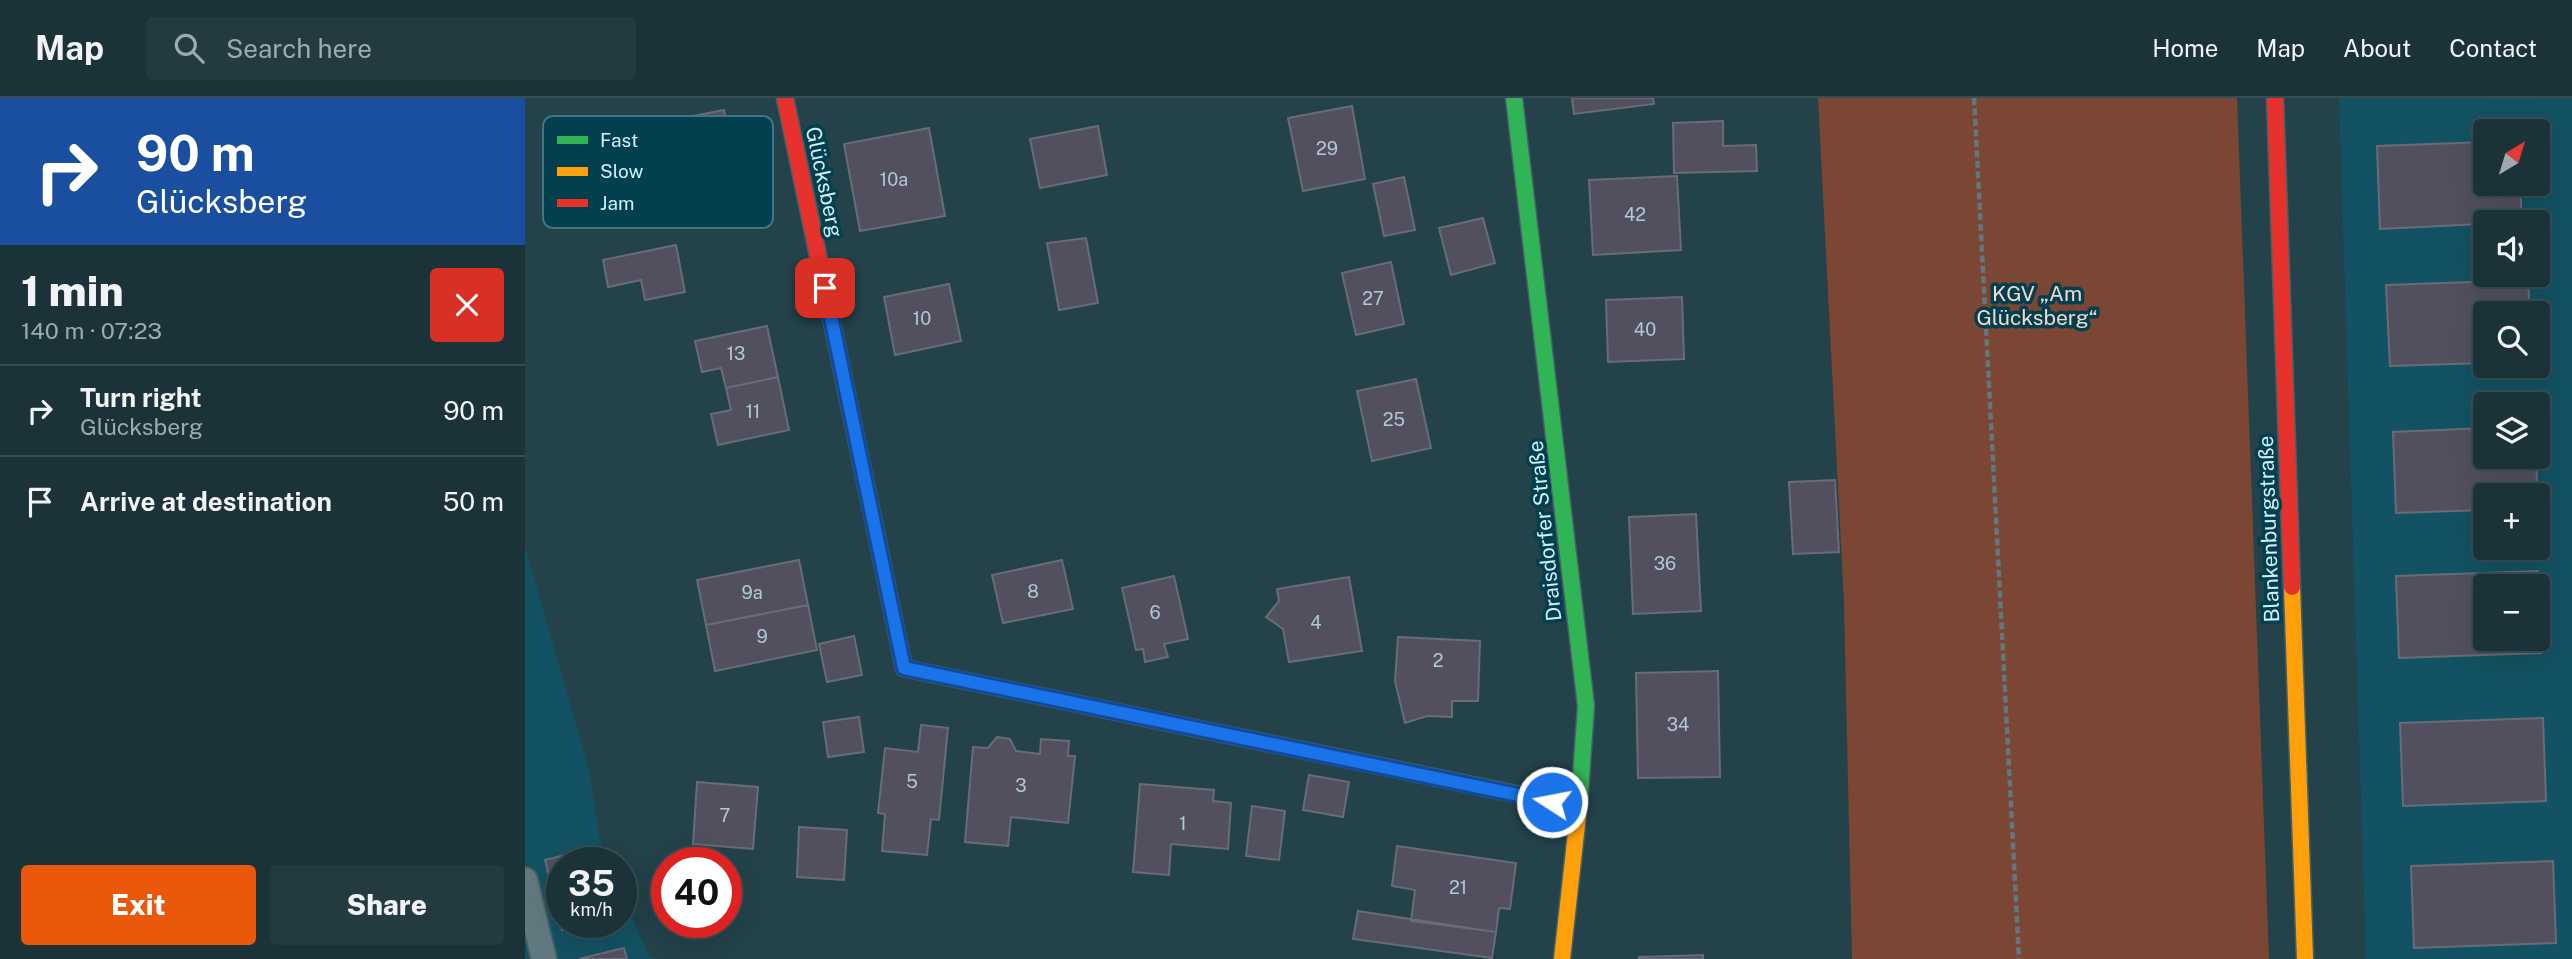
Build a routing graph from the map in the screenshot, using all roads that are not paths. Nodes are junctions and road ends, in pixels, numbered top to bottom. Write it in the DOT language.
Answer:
graph roads {
  1 [pos="785,98"];
  2 [pos="1514,98"];
  3 [pos="2275,98"];
  4 [pos="1580,807"];
  5 [pos="525,880"];
  6 [pos="544,959"];
  7 [pos="1562,959"];
  8 [pos="2305,959"];
  1 -- 4 [label="street, Glücksberg"];
  2 -- 4 [label="street, Draisdorfer Straße"];
  3 -- 8 [label="street, Blankenburgstraße"];
  4 -- 7 [label="street, Draisdorfer Straße"];
  5 -- 6 [label="lane"];
}
